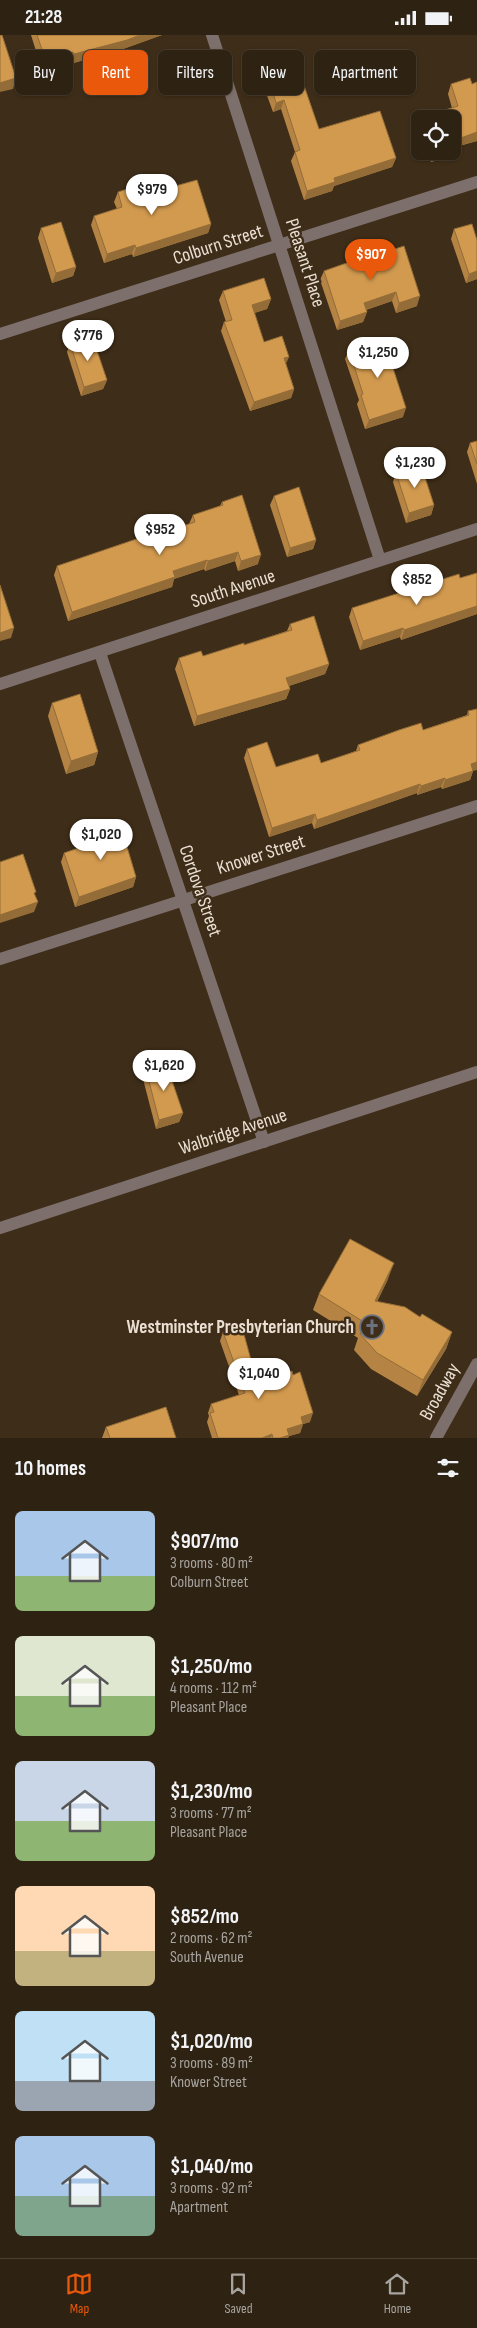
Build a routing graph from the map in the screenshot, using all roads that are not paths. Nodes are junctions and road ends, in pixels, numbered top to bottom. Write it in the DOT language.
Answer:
graph roads {
  1 [pos="212,35"];
  2 [pos="477,182"];
  3 [pos="279,245"];
  4 [pos="0,334"];
  5 [pos="477,529"];
  6 [pos="380,560"];
  7 [pos="100,653"];
  8 [pos="0,684"];
  9 [pos="477,806"];
  10 [pos="183,900"];
  11 [pos="0,959"];
  12 [pos="477,1072"];
  13 [pos="264,1142"];
  14 [pos="0,1228"];
  15 [pos="477,1364"];
  16 [pos="436,1438"];
  1 -- 3 [label="street, Pleasant Place"];
  2 -- 3 [label="street, Colburn Street"];
  3 -- 4 [label="street, Colburn Street"];
  3 -- 6 [label="street, Pleasant Place"];
  5 -- 6 [label="street, South Avenue"];
  6 -- 7 [label="street, South Avenue"];
  7 -- 8 [label="street, South Avenue"];
  7 -- 10 [label="street, Cordova Street"];
  9 -- 10 [label="street, Knower Street"];
  10 -- 11 [label="street, Knower Street"];
  10 -- 13 [label="street, Cordova Street"];
  12 -- 13 [label="street, Walbridge Avenue"];
  13 -- 14 [label="street, Walbridge Avenue"];
  15 -- 16 [label="street, Broadway"];
}
